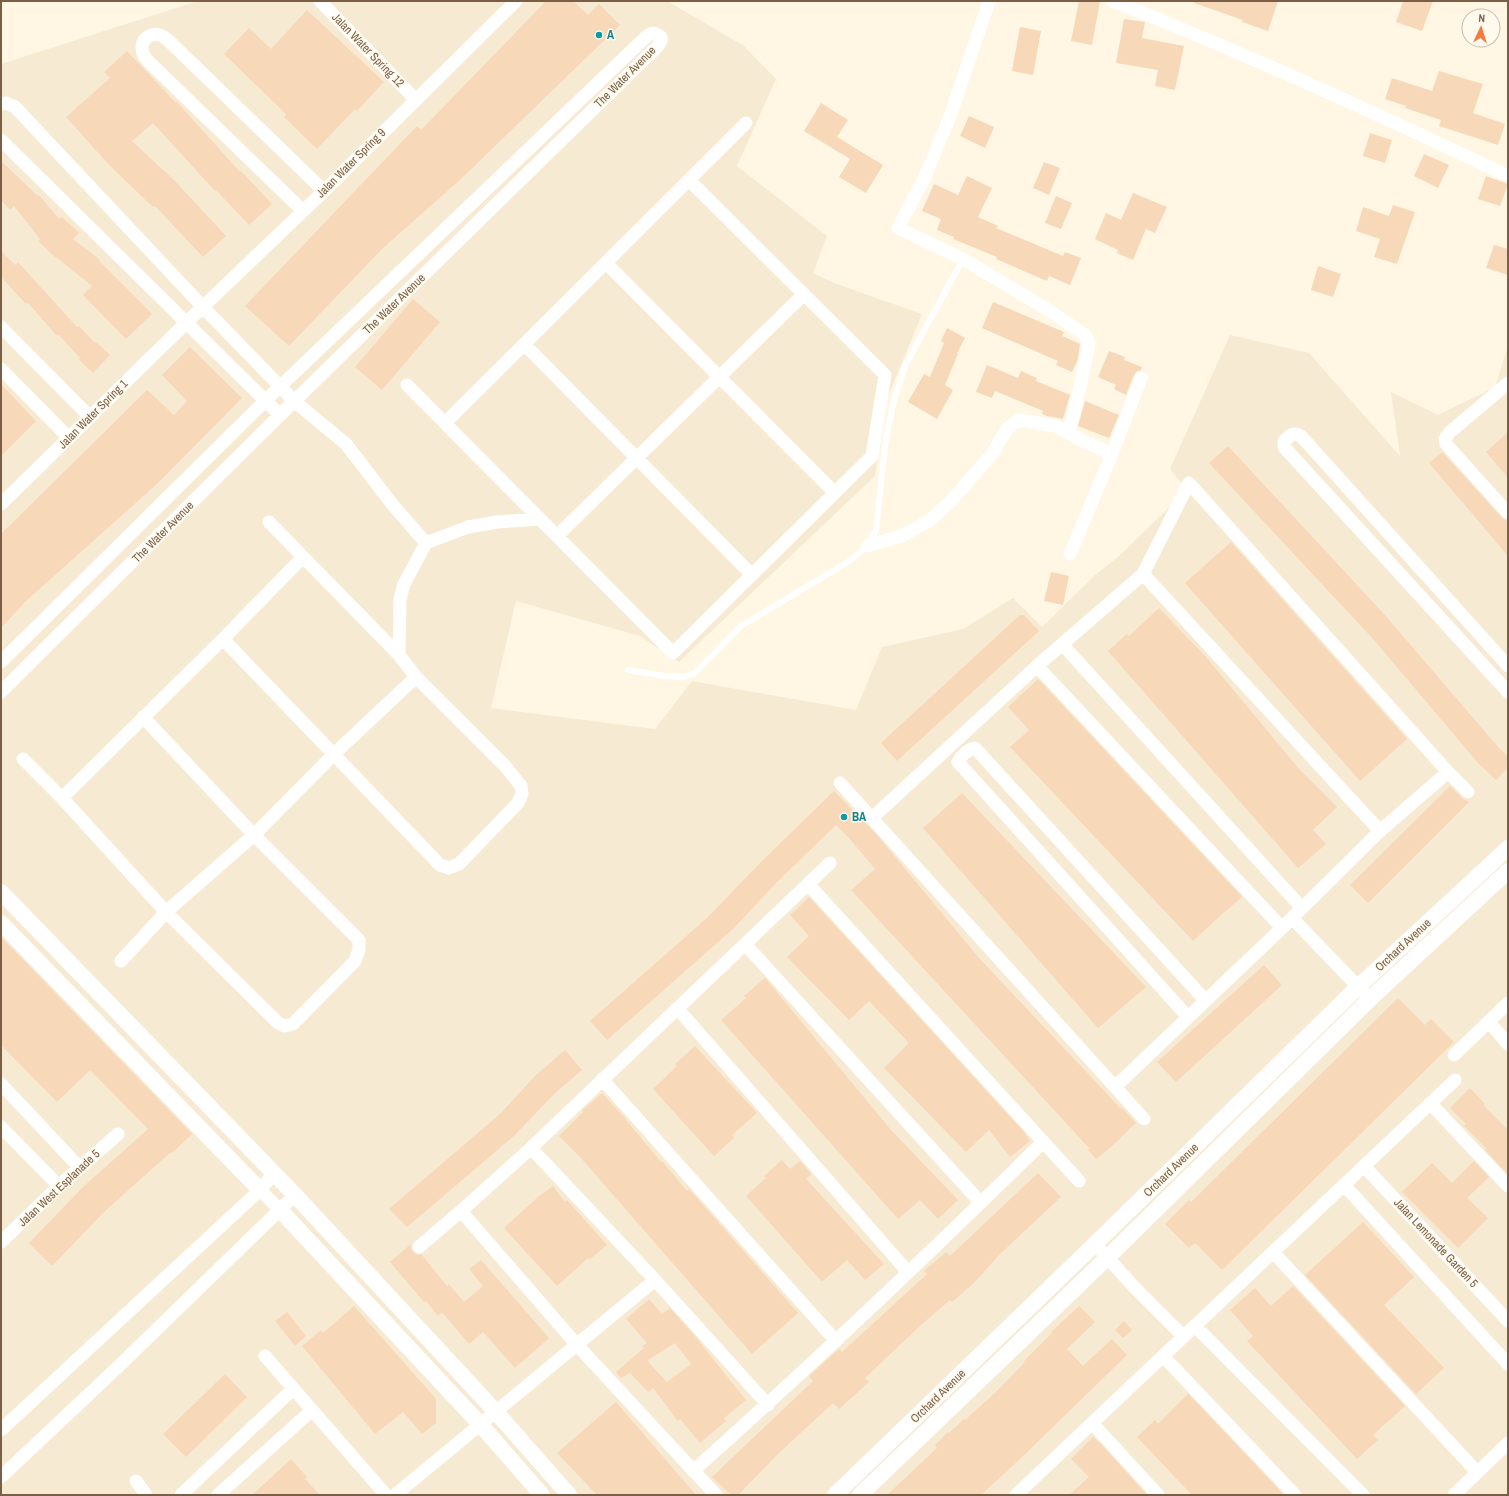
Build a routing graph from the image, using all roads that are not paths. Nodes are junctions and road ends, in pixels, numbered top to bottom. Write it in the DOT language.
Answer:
graph roads {
  1 [pos="320,1"];
  2 [pos="516,1"];
  3 [pos="989,1"];
  4 [pos="1113,1"];
  5 [pos="415,99"];
  6 [pos="1,104"];
  7 [pos="746,123"];
  8 [pos="1,140"];
  9 [pos="1508,176"];
  10 [pos="689,180"];
  11 [pos="324,191"];
  12 [pos="302,210"];
  13 [pos="963,259"];
  14 [pos="606,262"];
  15 [pos="804,294"];
  16 [pos="203,307"];
  17 [pos="186,323"];
  18 [pos="1,327"];
  19 [pos="524,344"];
  20 [pos="1,369"];
  21 [pos="720,377"];
  22 [pos="1141,378"];
  23 [pos="1508,383"];
  24 [pos="407,385"];
  25 [pos="281,387"];
  26 [pos="266,400"];
  27 [pos="294,402"];
  28 [pos="280,415"];
  29 [pos="90,417"];
  30 [pos="445,423"];
  31 [pos="1068,432"];
  32 [pos="69,438"];
  33 [pos="1112,454"];
  34 [pos="637,458"];
  35 [pos="835,492"];
  36 [pos="1,504"];
  37 [pos="1508,513"];
  38 [pos="540,519"];
  39 [pos="269,522"];
  40 [pos="557,536"];
  41 [pos="426,543"];
  42 [pos="867,546"];
  43 [pos="1070,554"];
  44 [pos="303,557"];
  45 [pos="1413,561"];
  46 [pos="1399,573"];
  47 [pos="752,574"];
  48 [pos="1143,574"];
  49 [pos="223,639"];
  50 [pos="1062,644"];
  51 [pos="399,655"];
  52 [pos="1,662"];
  53 [pos="1037,666"];
  54 [pos="1508,666"];
  55 [pos="628,670"];
  56 [pos="416,678"];
  57 [pos="1,692"];
  58 [pos="1508,692"];
  59 [pos="143,717"];
  60 [pos="334,754"];
  61 [pos="23,759"];
  62 [pos="1448,772"];
  63 [pos="840,783"];
  64 [pos="1468,792"];
  65 [pos="62,798"];
  66 [pos="872,818"];
  67 [pos="1380,831"];
  68 [pos="254,835"];
  69 [pos="1508,848"];
  70 [pos="830,863"];
  71 [pos="1508,871"];
  72 [pos="808,884"];
  73 [pos="1,892"];
  74 [pos="1302,908"];
  75 [pos="166,912"];
  76 [pos="1292,918"];
  77 [pos="1,923"];
  78 [pos="1282,928"];
  79 [pos="745,944"];
  80 [pos="121,961"];
  81 [pos="1359,986"];
  82 [pos="1205,1000"];
  83 [pos="1370,1000"];
  84 [pos="1508,1004"];
  85 [pos="676,1008"];
  86 [pos="1188,1017"];
  87 [pos="1489,1022"];
  88 [pos="1508,1044"];
  89 [pos="1454,1055"];
  90 [pos="602,1079"];
  91 [pos="1454,1080"];
  92 [pos="1,1084"];
  93 [pos="1115,1087"];
  94 [pos="1430,1103"];
  95 [pos="1144,1119"];
  96 [pos="1,1127"];
  97 [pos="118,1134"];
  98 [pos="1043,1142"];
  99 [pos="531,1148"];
  100 [pos="1364,1166"];
  101 [pos="80,1168"];
  102 [pos="274,1173"];
  103 [pos="1079,1181"];
  104 [pos="1344,1185"];
  105 [pos="59,1186"];
  106 [pos="1508,1186"];
  107 [pos="260,1190"];
  108 [pos="296,1195"];
  109 [pos="981,1203"];
  110 [pos="280,1210"];
  111 [pos="461,1211"];
  112 [pos="1,1242"];
  113 [pos="1095,1244"];
  114 [pos="419,1247"];
  115 [pos="1273,1252"];
  116 [pos="1108,1257"];
  117 [pos="908,1272"];
  118 [pos="655,1280"];
  119 [pos="1508,1321"];
  120 [pos="1195,1326"];
  121 [pos="1184,1336"];
  122 [pos="836,1341"];
  123 [pos="577,1345"];
  124 [pos="264,1356"];
  125 [pos="1163,1356"];
  126 [pos="1508,1364"];
  127 [pos="293,1389"];
  128 [pos="768,1404"];
  129 [pos="312,1410"];
  130 [pos="496,1412"];
  131 [pos="1092,1423"];
  132 [pos="480,1424"];
  133 [pos="904,1428"];
  134 [pos="1,1430"];
  135 [pos="917,1441"];
  136 [pos="1508,1443"];
  137 [pos="693,1471"];
  138 [pos="1477,1472"];
  139 [pos="1,1477"];
  140 [pos="136,1481"];
  141 [pos="146,1495"];
  142 [pos="181,1495"];
  143 [pos="218,1495"];
  144 [pos="386,1495"];
  145 [pos="395,1495"];
  146 [pos="542,1495"];
  147 [pos="569,1495"];
  148 [pos="716,1495"];
  149 [pos="835,1495"];
  150 [pos="860,1495"];
  151 [pos="1017,1495"];
  152 [pos="1158,1495"];
  153 [pos="1295,1495"];
  154 [pos="1363,1495"];
  155 [pos="1454,1495"];
  1 -- 5 [label="street, Jalan Water Spring 12"];
  2 -- 5 [label="street, Jalan Water Spring 9"];
  3 -- 13 [label="street"];
  4 -- 9 [label="street"];
  5 -- 11 [label="street, Jalan Water Spring 9"];
  6 -- 16 [label="street"];
  7 -- 10 [label="street"];
  8 -- 17 [label="street"];
  10 -- 14 [label="street"];
  10 -- 15 [label="street"];
  11 -- 12 [label="street, Jalan Water Spring 9"];
  11 -- 12 [label="street"];
  12 -- 16 [label="street, Jalan Water Spring 9"];
  13 -- 31 [label="street"];
  13 -- 42 [label="lane"];
  14 -- 19 [label="street"];
  14 -- 21 [label="street"];
  15 -- 21 [label="street"];
  15 -- 35 [label="street"];
  16 -- 17 [label="street, Jalan Water Spring 9"];
  16 -- 25 [label="street"];
  17 -- 26 [label="street"];
  17 -- 29 [label="street, Jalan Water Spring 1"];
  18 -- 29 [label="street"];
  19 -- 30 [label="street"];
  19 -- 34 [label="street"];
  20 -- 32 [label="street"];
  21 -- 34 [label="street"];
  21 -- 35 [label="street"];
  22 -- 33 [label="street"];
  23 -- 37 [label="street"];
  24 -- 30 [label="street"];
  25 -- 26 [label="street, The Water Avenue"];
  25 -- 27 [label="street"];
  25 -- 27 [label="street, The Water Avenue"];
  26 -- 28 [label="street"];
  26 -- 52 [label="street, The Water Avenue"];
  27 -- 28 [label="street, The Water Avenue"];
  27 -- 41 [label="street"];
  28 -- 57 [label="street, The Water Avenue"];
  29 -- 32 [label="street, Jalan Water Spring 1"];
  30 -- 38 [label="street"];
  31 -- 33 [label="street"];
  31 -- 42 [label="street"];
  32 -- 36 [label="street, Jalan Water Spring 1"];
  33 -- 43 [label="street"];
  34 -- 40 [label="street"];
  34 -- 47 [label="street"];
  35 -- 47 [label="street"];
  38 -- 40 [label="street"];
  38 -- 41 [label="street"];
  39 -- 44 [label="street"];
  40 -- 47 [label="street"];
  41 -- 51 [label="street"];
  42 -- 55 [label="lane"];
  44 -- 49 [label="street"];
  44 -- 51 [label="street"];
  45 -- 46 [label="street"];
  45 -- 46 [label="street"];
  45 -- 54 [label="street"];
  46 -- 58 [label="street"];
  48 -- 50 [label="street"];
  48 -- 62 [label="street"];
  48 -- 67 [label="street"];
  49 -- 59 [label="street"];
  49 -- 60 [label="street"];
  50 -- 53 [label="street"];
  50 -- 74 [label="street"];
  51 -- 56 [label="street"];
  53 -- 66 [label="street"];
  53 -- 78 [label="street"];
  56 -- 60 [label="street"];
  56 -- 60 [label="street"];
  59 -- 65 [label="street"];
  59 -- 68 [label="street"];
  60 -- 68 [label="street"];
  61 -- 65 [label="street"];
  62 -- 64 [label="street"];
  62 -- 67 [label="street"];
  63 -- 66 [label="street"];
  65 -- 75 [label="street"];
  66 -- 93 [label="street"];
  67 -- 74 [label="street"];
  68 -- 75 [label="street"];
  68 -- 75 [label="street"];
  69 -- 81 [label="street, Orchard Avenue"];
  70 -- 72 [label="street"];
  71 -- 83 [label="street, Orchard Avenue"];
  72 -- 79 [label="street"];
  72 -- 98 [label="street"];
  73 -- 102 [label="street"];
  74 -- 76 [label="street"];
  75 -- 80 [label="street"];
  76 -- 78 [label="street"];
  76 -- 81 [label="street"];
  77 -- 107 [label="street"];
  78 -- 82 [label="street"];
  79 -- 85 [label="street"];
  79 -- 109 [label="street"];
  81 -- 83 [label="street"];
  81 -- 113 [label="street, Orchard Avenue"];
  82 -- 86 [label="street"];
  82 -- 86 [label="street"];
  83 -- 116 [label="street, Orchard Avenue"];
  84 -- 87 [label="street"];
  85 -- 90 [label="street"];
  85 -- 117 [label="street"];
  86 -- 93 [label="street"];
  87 -- 88 [label="street"];
  87 -- 89 [label="street"];
  90 -- 99 [label="street"];
  90 -- 122 [label="street"];
  91 -- 94 [label="street"];
  92 -- 101 [label="street"];
  93 -- 95 [label="street"];
  94 -- 100 [label="street"];
  94 -- 106 [label="street"];
  96 -- 105 [label="street"];
  97 -- 101 [label="street, Jalan West Esplanade 5"];
  98 -- 103 [label="street"];
  98 -- 109 [label="street"];
  99 -- 111 [label="street"];
  99 -- 118 [label="street"];
  100 -- 104 [label="street"];
  100 -- 119 [label="street, Jalan Lemonade Garden 5"];
  101 -- 105 [label="street, Jalan West Esplanade 5"];
  102 -- 107 [label="street"];
  102 -- 108 [label="street"];
  104 -- 115 [label="street"];
  104 -- 126 [label="street"];
  105 -- 112 [label="street, Jalan West Esplanade 5"];
  107 -- 110 [label="street"];
  107 -- 134 [label="street"];
  108 -- 110 [label="street"];
  108 -- 130 [label="street"];
  109 -- 117 [label="street"];
  110 -- 132 [label="street"];
  110 -- 139 [label="street"];
  111 -- 114 [label="street"];
  111 -- 123 [label="street"];
  113 -- 116 [label="street"];
  113 -- 133 [label="street, Orchard Avenue"];
  115 -- 120 [label="street"];
  115 -- 138 [label="street"];
  116 -- 121 [label="street"];
  116 -- 135 [label="street, Orchard Avenue"];
  117 -- 122 [label="street"];
  118 -- 123 [label="street"];
  118 -- 128 [label="street"];
  120 -- 121 [label="street"];
  120 -- 154 [label="street"];
  121 -- 125 [label="street"];
  122 -- 128 [label="street"];
  123 -- 130 [label="street"];
  123 -- 137 [label="street"];
  124 -- 127 [label="street"];
  125 -- 131 [label="street"];
  125 -- 153 [label="street"];
  127 -- 129 [label="street"];
  127 -- 142 [label="street"];
  128 -- 137 [label="street"];
  129 -- 143 [label="street"];
  129 -- 144 [label="street"];
  130 -- 132 [label="street"];
  130 -- 147 [label="street"];
  131 -- 151 [label="street"];
  131 -- 152 [label="street"];
  132 -- 145 [label="street"];
  132 -- 146 [label="street"];
  133 -- 135 [label="street"];
  133 -- 149 [label="street, Orchard Avenue"];
  135 -- 150 [label="street, Orchard Avenue"];
  136 -- 138 [label="street"];
  137 -- 148 [label="street"];
  138 -- 155 [label="street"];
  140 -- 141 [label="street"];
}
